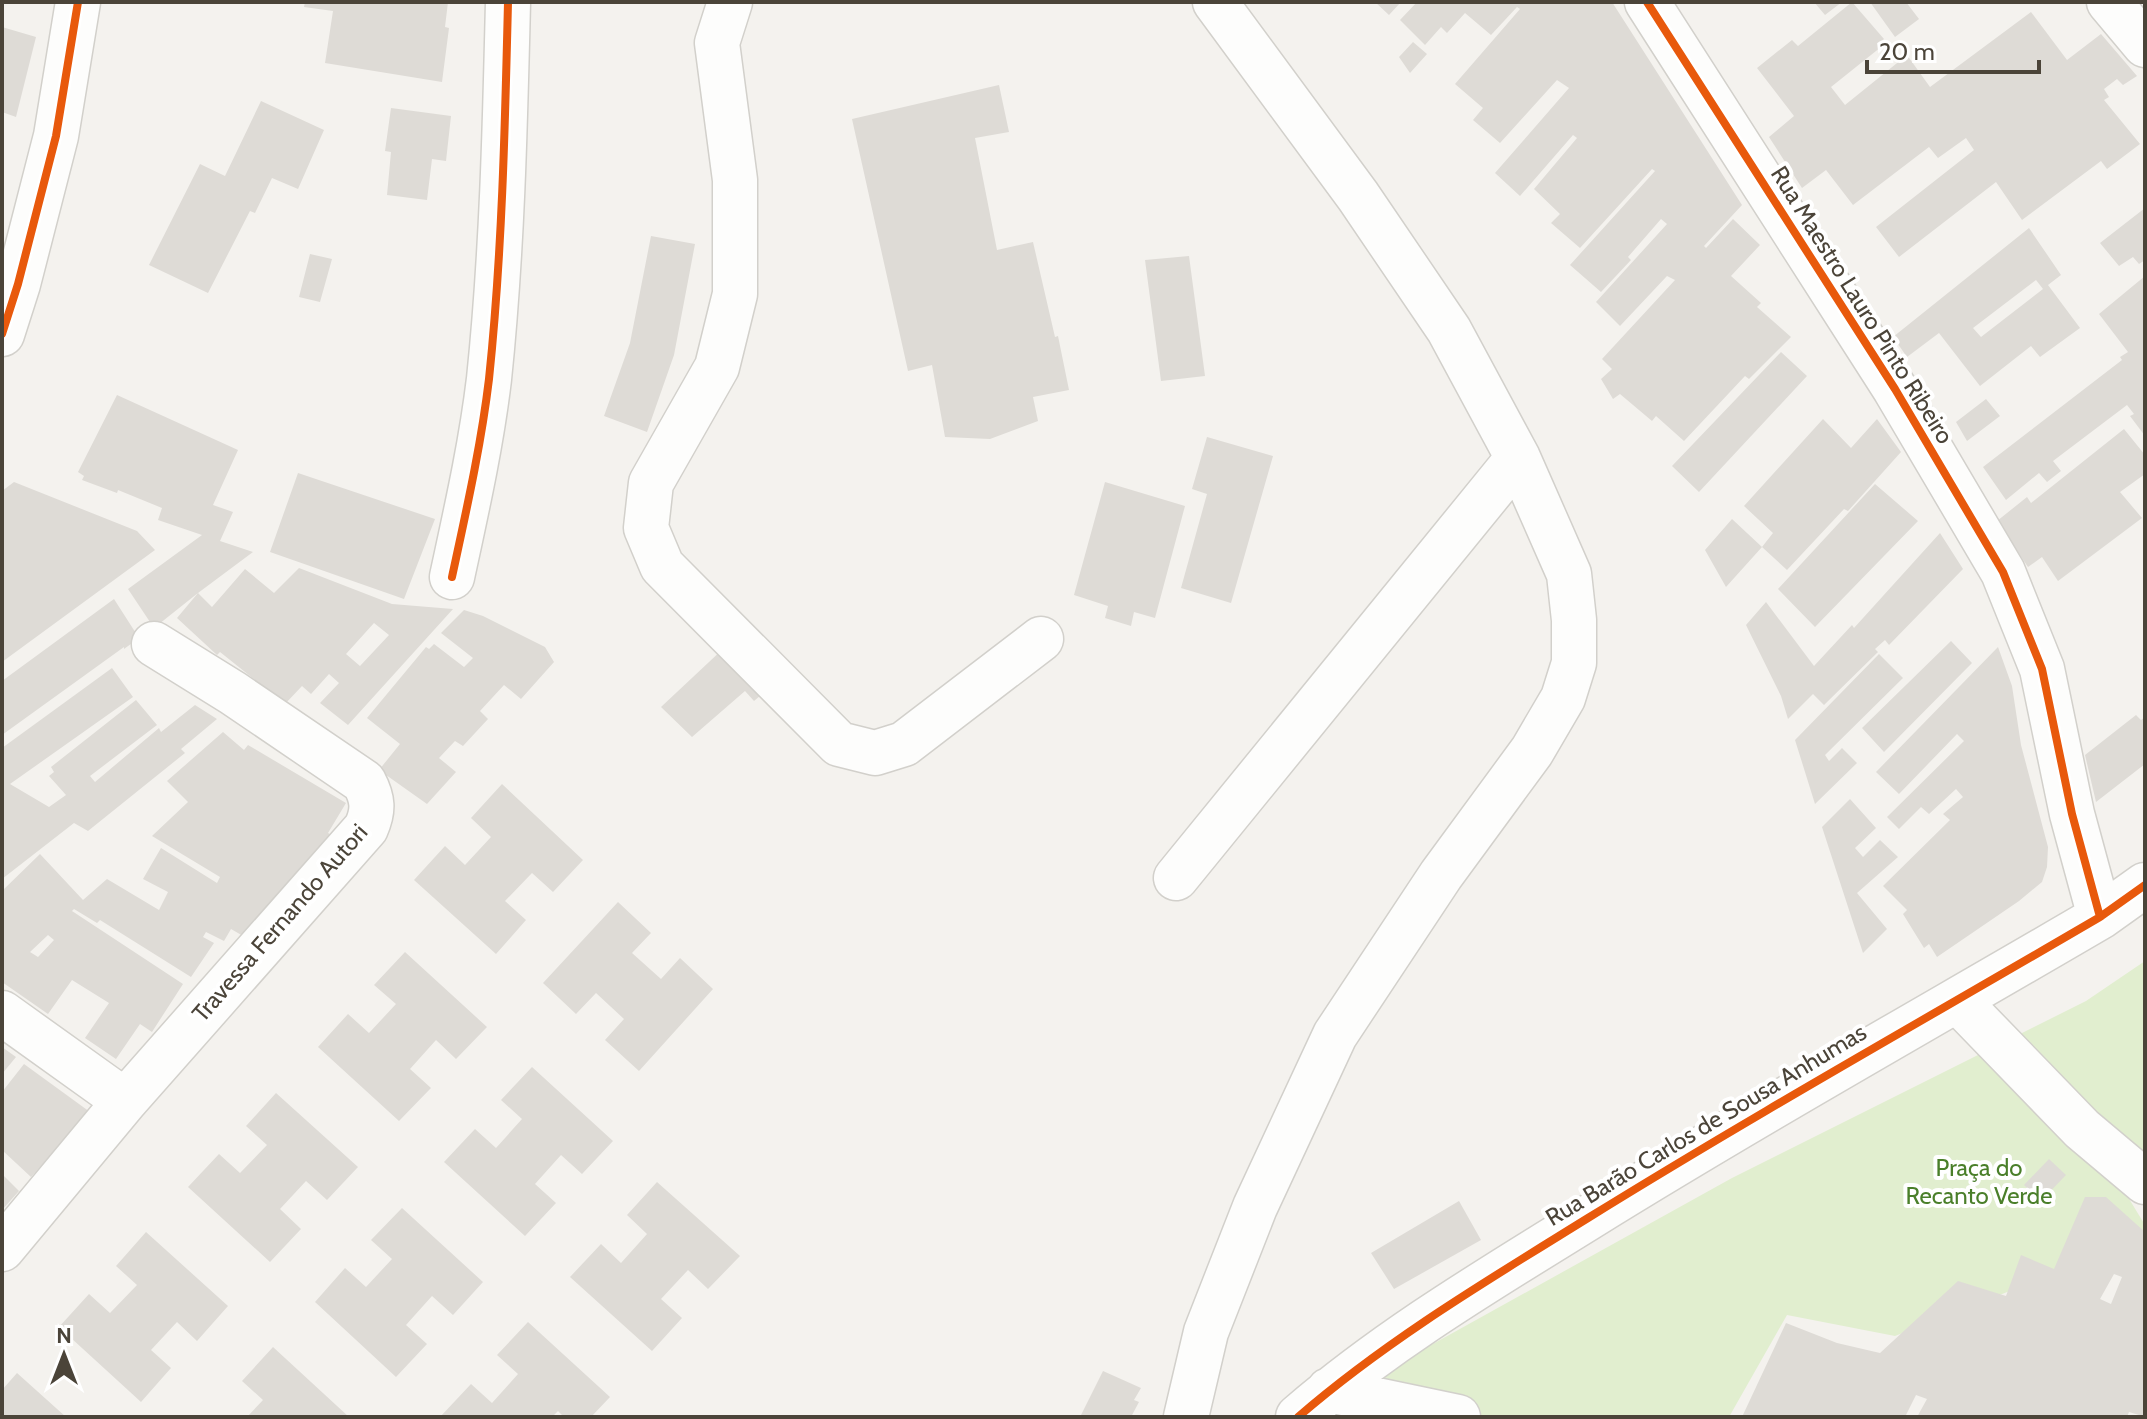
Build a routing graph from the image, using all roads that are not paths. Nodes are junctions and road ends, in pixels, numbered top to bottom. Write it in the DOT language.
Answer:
graph roads {
  1 [pos="78,2"];
  2 [pos="508,2"];
  3 [pos="730,2"];
  4 [pos="1215,2"];
  5 [pos="1647,2"];
  6 [pos="2109,2"];
  7 [pos="2145,45"];
  8 [pos="2,334"];
  9 [pos="1518,458"];
  10 [pos="452,577"];
  11 [pos="1041,639"];
  12 [pos="154,644"];
  13 [pos="1176,878"];
  14 [pos="2145,885"];
  15 [pos="2100,917"];
  16 [pos="1957,1000"];
  17 [pos="2,1013"];
  18 [pos="125,1101"];
  19 [pos="2145,1182"];
  20 [pos="2,1249"];
  21 [pos="1314,1404"];
  22 [pos="1186,1417"];
  23 [pos="1458,1417"];
  1 -- 8 [label="street"];
  2 -- 10 [label="street"];
  3 -- 11 [label="street"];
  4 -- 9 [label="street"];
  5 -- 15 [label="street, Rua Maestro Lauro Pinto Ribeiro"];
  6 -- 7 [label="street"];
  9 -- 13 [label="street"];
  9 -- 22 [label="street"];
  12 -- 18 [label="street, Travessa Fernando Autori"];
  14 -- 15 [label="street, Rua Barão Carlos de Sousa Anhumas"];
  15 -- 16 [label="street, Rua Barão Carlos de Sousa Anhumas"];
  16 -- 19 [label="street"];
  16 -- 21 [label="street, Rua Barão Carlos de Sousa Anhumas"];
  17 -- 18 [label="street"];
  18 -- 20 [label="street, Travessa Fernando Autori"];
  21 -- 23 [label="street"];
}
